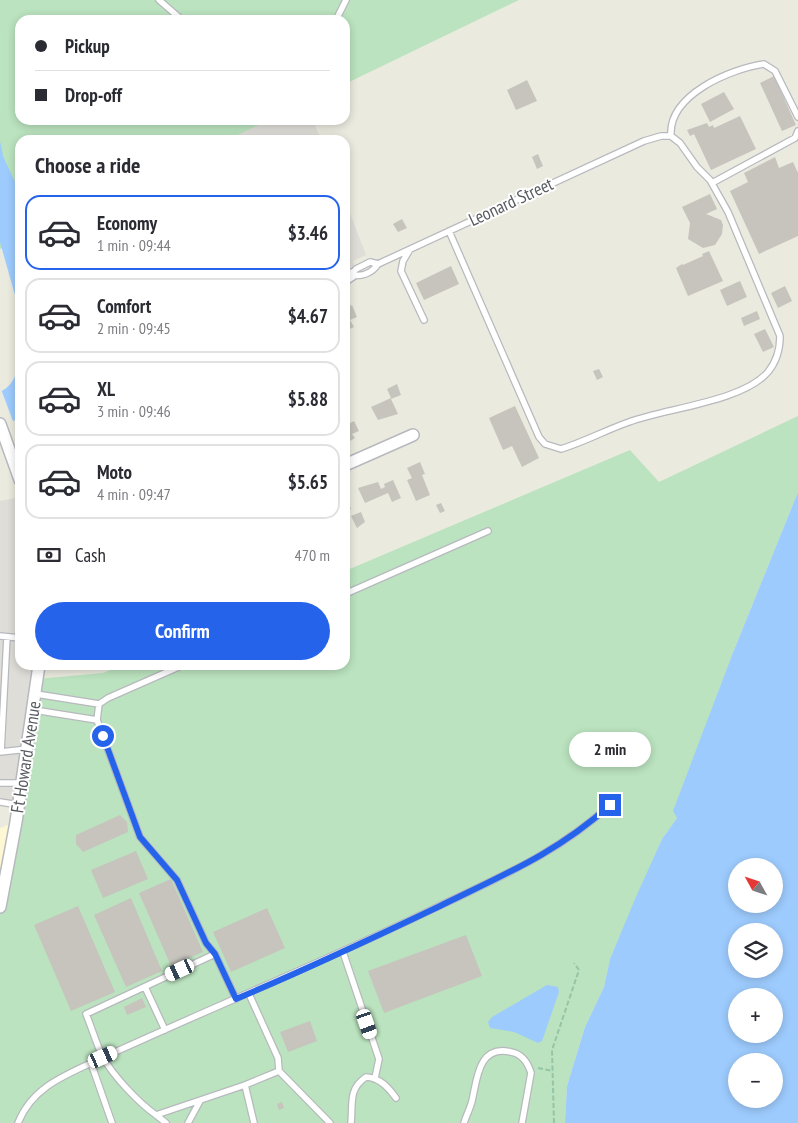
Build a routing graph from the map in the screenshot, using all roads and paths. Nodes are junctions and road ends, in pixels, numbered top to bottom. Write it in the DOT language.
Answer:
graph roads {
  1 [pos="159,0"];
  2 [pos="346,0"];
  3 [pos="176,15"];
  4 [pos="338,15"];
  5 [pos="798,117"];
  6 [pos="798,131"];
  7 [pos="671,136"];
  8 [pos="712,183"];
  9 [pos="449,231"];
  10 [pos="411,249"];
  11 [pos="350,277"];
  12 [pos="424,320"];
  13 [pos="0,424"];
  14 [pos="413,435"];
  15 [pos="350,463"];
  16 [pos="15,466"];
  17 [pos="488,530"];
  18 [pos="350,592"];
  19 [pos="0,636"];
  20 [pos="7,636"];
  21 [pos="15,637"];
  22 [pos="38,670"];
  23 [pos="172,670"];
  24 [pos="36,694"];
  25 [pos="99,704"];
  26 [pos="34,710"];
  27 [pos="98,720"];
  28 [pos="28,749"];
  29 [pos="1,752"];
  30 [pos="0,783"];
  31 [pos="22,783"];
  32 [pos="0,802"];
  33 [pos="19,805"];
  34 [pos="610,805"];
  35 [pos="0,908"];
  36 [pos="343,952"];
  37 [pos="215,954"];
  38 [pos="574,963"];
  39 [pos="145,986"];
  40 [pos="249,994"];
  41 [pos="236,999"];
  42 [pos="165,1030"];
  43 [pos="103,1057"];
  44 [pos="91,1063"];
  45 [pos="529,1067"];
  46 [pos="278,1071"];
  47 [pos="553,1071"];
  48 [pos="375,1078"];
  49 [pos="245,1085"];
  50 [pos="396,1098"];
  51 [pos="200,1100"];
  52 [pos="156,1115"];
  53 [pos="18,1123"];
  54 [pos="112,1123"];
  55 [pos="166,1123"];
  56 [pos="188,1123"];
  57 [pos="254,1123"];
  58 [pos="330,1123"];
  59 [pos="351,1123"];
  60 [pos="464,1123"];
  61 [pos="522,1123"];
  62 [pos="554,1123"];
  1 -- 3 [label="lane"];
  2 -- 4 [label="lane"];
  5 -- 7 [label="lane"];
  6 -- 8 [label="lane"];
  7 -- 8 [label="lane"];
  7 -- 9 [label="lane, Leonard Street"];
  8 -- 9 [label="lane"];
  9 -- 10 [label="lane, Leonard Street"];
  10 -- 11 [label="lane, Leonard Street"];
  10 -- 12 [label="lane"];
  13 -- 16 [label="street"];
  14 -- 15 [label="street"];
  17 -- 18 [label="lane"];
  19 -- 20 [label="lane"];
  20 -- 21 [label="lane"];
  20 -- 29 [label="lane"];
  22 -- 24 [label="street, Ft Howard Avenue"];
  23 -- 25 [label="lane"];
  24 -- 25 [label="lane"];
  24 -- 26 [label="street, Ft Howard Avenue"];
  25 -- 27 [label="lane"];
  26 -- 27 [label="lane"];
  26 -- 28 [label="street, Ft Howard Avenue"];
  27 -- 37 [label="lane"];
  28 -- 29 [label="lane"];
  28 -- 31 [label="street, Ft Howard Avenue"];
  30 -- 31 [label="lane"];
  31 -- 33 [label="street, Ft Howard Avenue"];
  32 -- 33 [label="lane"];
  33 -- 35 [label="street, Ft Howard Avenue"];
  34 -- 36 [label="lane"];
  36 -- 40 [label="lane"];
  36 -- 48 [label="lane"];
  37 -- 39 [label="lane"];
  37 -- 41 [label="lane"];
  38 -- 47 [label="path"];
  39 -- 42 [label="lane"];
  39 -- 43 [label="lane"];
  40 -- 41 [label="lane"];
  40 -- 46 [label="lane"];
  41 -- 42 [label="lane"];
  42 -- 43 [label="lane"];
  43 -- 44 [label="lane"];
  43 -- 52 [label="lane"];
  44 -- 53 [label="lane"];
  44 -- 54 [label="lane"];
  45 -- 47 [label="path"];
  45 -- 60 [label="lane"];
  45 -- 61 [label="lane"];
  46 -- 49 [label="lane"];
  46 -- 58 [label="lane"];
  47 -- 62 [label="path"];
  48 -- 50 [label="lane"];
  48 -- 59 [label="lane"];
  49 -- 51 [label="lane"];
  49 -- 57 [label="lane"];
  51 -- 52 [label="lane"];
  51 -- 56 [label="lane"];
  52 -- 55 [label="lane"];
}
